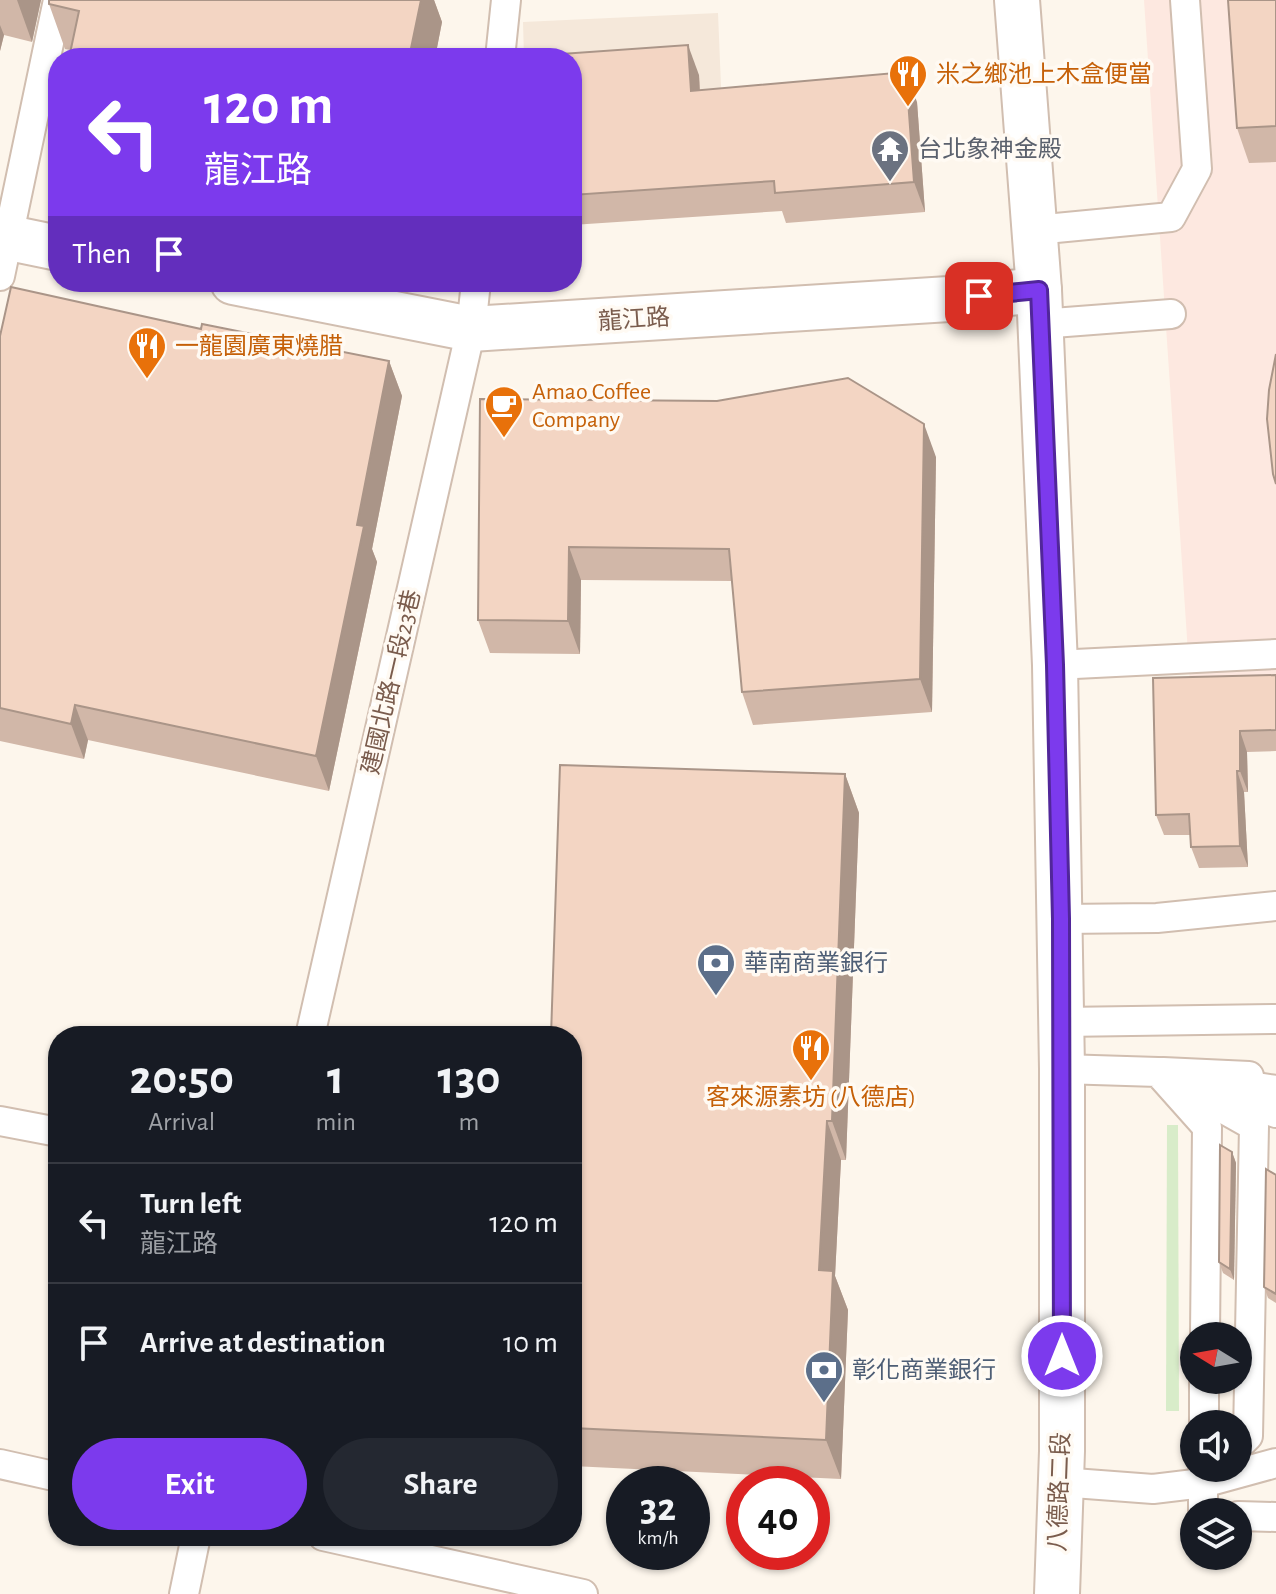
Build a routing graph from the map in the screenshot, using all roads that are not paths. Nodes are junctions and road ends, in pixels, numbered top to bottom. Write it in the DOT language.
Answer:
graph roads {
  1 [pos="58,0"];
  2 [pos="506,0"];
  3 [pos="1017,0"];
  4 [pos="1185,0"];
  5 [pos="501,48"];
  6 [pos="1035,230"];
  7 [pos="48,248"];
  8 [pos="3,250"];
  9 [pos="284,292"];
  10 [pos="475,292"];
  11 [pos="1039,307"];
  12 [pos="1171,314"];
  13 [pos="471,329"];
  14 [pos="1276,654"];
  15 [pos="1055,665"];
  16 [pos="1276,906"];
  17 [pos="1061,919"];
  18 [pos="1276,1019"];
  19 [pos="1062,1022"];
  20 [pos="312,1026"];
  21 [pos="1062,1069"];
  22 [pos="1158,1072"];
  23 [pos="1276,1078"];
  24 [pos="1276,1093"];
  25 [pos="1276,1113"];
  26 [pos="0,1121"];
  27 [pos="48,1130"];
  28 [pos="1205,1322"];
  29 [pos="1249,1410"];
  30 [pos="1276,1451"];
  31 [pos="1252,1462"];
  32 [pos="1276,1463"];
  33 [pos="0,1464"];
  34 [pos="1252,1467"];
  35 [pos="1276,1471"];
  36 [pos="1252,1472"];
  37 [pos="48,1475"];
  38 [pos="1180,1481"];
  39 [pos="1060,1482"];
  40 [pos="1252,1516"];
  41 [pos="1276,1517"];
  42 [pos="194,1546"];
  43 [pos="368,1546"];
  44 [pos="184,1594"];
  45 [pos="583,1594"];
  46 [pos="1057,1594"];
  1 -- 8 [label="lane"];
  2 -- 5 [label="lane"];
  3 -- 6 [label="street, 八德路二段"];
  4 -- 6 [label="lane"];
  6 -- 11 [label="street, 八德路二段"];
  7 -- 8 [label="street"];
  9 -- 13 [label="street, 龍江路"];
  10 -- 13 [label="lane, 建國北路一段23巷"];
  11 -- 12 [label="lane"];
  11 -- 13 [label="street, 龍江路"];
  11 -- 15 [label="street, 八德路二段"];
  13 -- 20 [label="lane, 建國北路一段23巷"];
  14 -- 15 [label="lane"];
  15 -- 17 [label="street, 八德路二段"];
  16 -- 17 [label="lane"];
  17 -- 19 [label="street, 八德路二段"];
  18 -- 19 [label="lane"];
  19 -- 21 [label="street, 八德路二段"];
  21 -- 22 [label="lane"];
  21 -- 39 [label="street, 八德路二段"];
  22 -- 23 [label="lane"];
  22 -- 24 [label="lane"];
  22 -- 25 [label="lane"];
  22 -- 28 [label="lane"];
  22 -- 29 [label="lane"];
  26 -- 27 [label="lane"];
  30 -- 31 [label="lane"];
  32 -- 34 [label="lane"];
  33 -- 37 [label="lane"];
  35 -- 36 [label="lane"];
  38 -- 39 [label="lane"];
  39 -- 46 [label="street, 八德路二段"];
  40 -- 41 [label="lane"];
  42 -- 44 [label="lane"];
  43 -- 45 [label="lane"];
}
